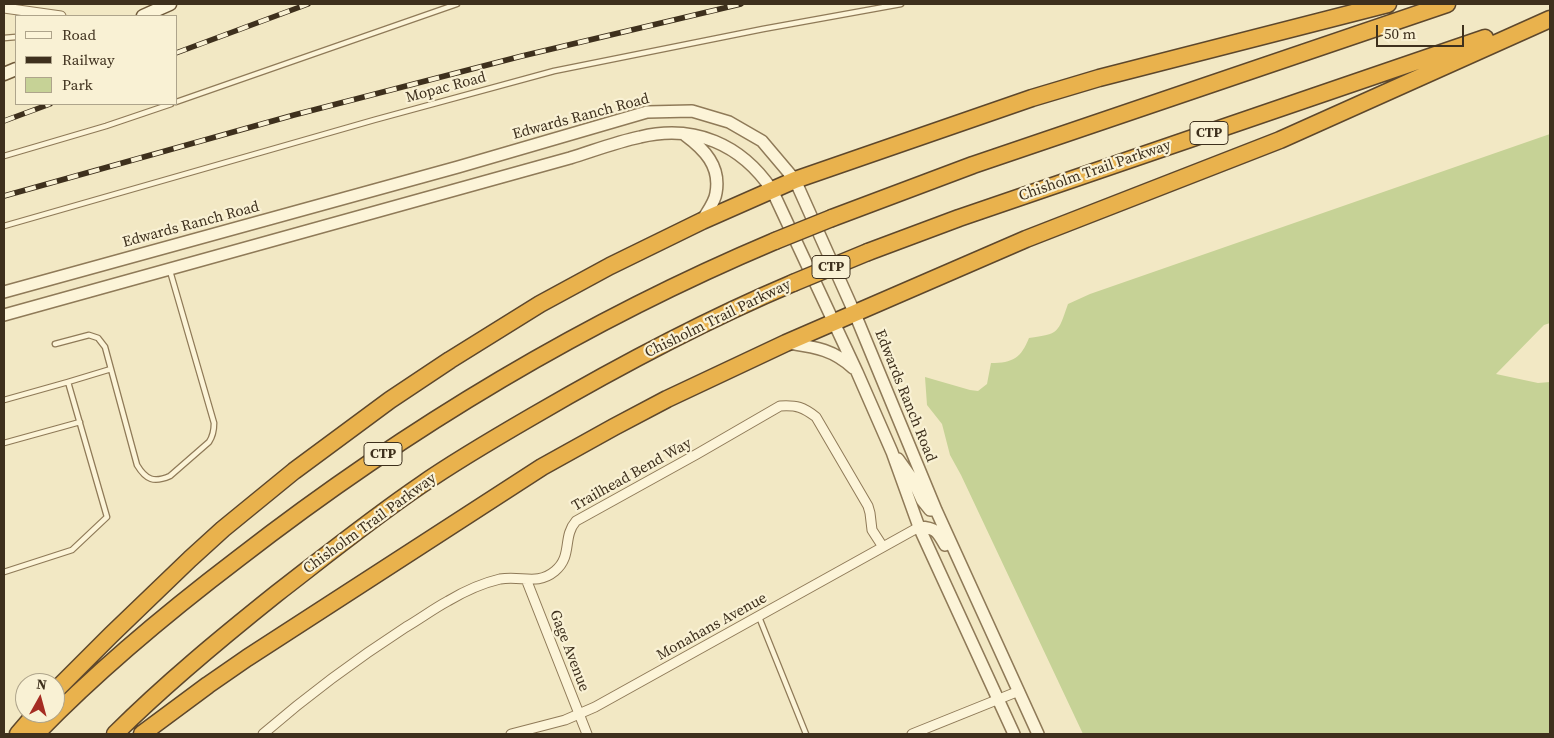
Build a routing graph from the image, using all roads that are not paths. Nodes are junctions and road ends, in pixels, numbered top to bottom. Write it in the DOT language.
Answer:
graph roads {
  1 [pos="170,4"];
  2 [pos="457,4"];
  3 [pos="901,4"];
  4 [pos="1388,4"];
  5 [pos="1447,4"];
  6 [pos="4,8"];
  7 [pos="31,14"];
  8 [pos="46,15"];
  9 [pos="145,15"];
  10 [pos="1550,18"];
  11 [pos="178,101"];
  12 [pos="168,105"];
  13 [pos="684,134"];
  14 [pos="4,156"];
  15 [pos="795,180"];
  16 [pos="772,190"];
  17 [pos="702,221"];
  18 [pos="4,226"];
  19 [pos="169,269"];
  20 [pos="4,292"];
  21 [pos="856,314"];
  22 [pos="4,316"];
  23 [pos="834,323"];
  24 [pos="786,343"];
  25 [pos="55,344"];
  26 [pos="111,369"];
  27 [pos="857,372"];
  28 [pos="68,382"];
  29 [pos="4,400"];
  30 [pos="80,422"];
  31 [pos="4,443"];
  32 [pos="892,452"];
  33 [pos="936,510"];
  34 [pos="919,527"];
  35 [pos="882,547"];
  36 [pos="4,572"];
  37 [pos="964,574"];
  38 [pos="526,579"];
  39 [pos="759,617"];
  40 [pos="65,681"];
  41 [pos="1019,691"];
  42 [pos="999,699"];
  43 [pos="579,714"];
  44 [pos="27,723"];
  45 [pos="18,734"];
  46 [pos="36,734"];
  47 [pos="115,734"];
  48 [pos="142,734"];
  49 [pos="263,734"];
  50 [pos="510,734"];
  51 [pos="587,734"];
  52 [pos="806,734"];
  53 [pos="912,734"];
  54 [pos="1014,734"];
  55 [pos="1038,734"];
  1 -- 9 [label="main road"];
  2 -- 11 [label="lane"];
  3 -- 18 [label="lane, Mopac Road"];
  4 -- 15 [label="highway"];
  5 -- 46 [label="highway, CTP, bridge"];
  6 -- 7 [label="street"];
  7 -- 8 [label="street"];
  10 -- 21 [label="highway"];
  10 -- 47 [label="highway, Chisholm Trail Parkway / CTP, bridge"];
  12 -- 14 [label="lane"];
  13 -- 16 [label="street"];
  13 -- 17 [label="street"];
  13 -- 19 [label="street"];
  15 -- 16 [label="highway"];
  15 -- 20 [label="street, Edwards Ranch Road"];
  15 -- 21 [label="street, Edwards Ranch Road"];
  16 -- 17 [label="highway"];
  16 -- 23 [label="street"];
  17 -- 40 [label="highway"];
  19 -- 22 [label="street"];
  19 -- 26 [label="lane"];
  21 -- 23 [label="highway"];
  21 -- 33 [label="street, Edwards Ranch Road"];
  23 -- 24 [label="highway"];
  23 -- 27 [label="street"];
  24 -- 27 [label="street"];
  24 -- 48 [label="highway"];
  25 -- 26 [label="lane"];
  26 -- 28 [label="lane"];
  27 -- 32 [label="street"];
  28 -- 29 [label="lane"];
  28 -- 30 [label="lane"];
  30 -- 31 [label="lane"];
  30 -- 36 [label="lane"];
  32 -- 33 [label="street"];
  32 -- 34 [label="street"];
  33 -- 37 [label="street, Edwards Ranch Road"];
  34 -- 35 [label="street, Monahans Avenue"];
  34 -- 37 [label="street"];
  34 -- 42 [label="street"];
  35 -- 38 [label="street, Trailhead Bend Way"];
  35 -- 39 [label="street, Monahans Avenue"];
  37 -- 41 [label="street, Edwards Ranch Road"];
  38 -- 43 [label="street, Gage Avenue"];
  38 -- 49 [label="street, Trailhead Bend Way"];
  39 -- 43 [label="street, Monahans Avenue"];
  39 -- 52 [label="lane"];
  41 -- 42 [label="street"];
  41 -- 55 [label="street, Edwards Ranch Road"];
  42 -- 53 [label="street"];
  42 -- 54 [label="street"];
  43 -- 50 [label="street, Monahans Avenue"];
  43 -- 51 [label="street, Gage Avenue"];
  44 -- 45 [label="highway"];
}
